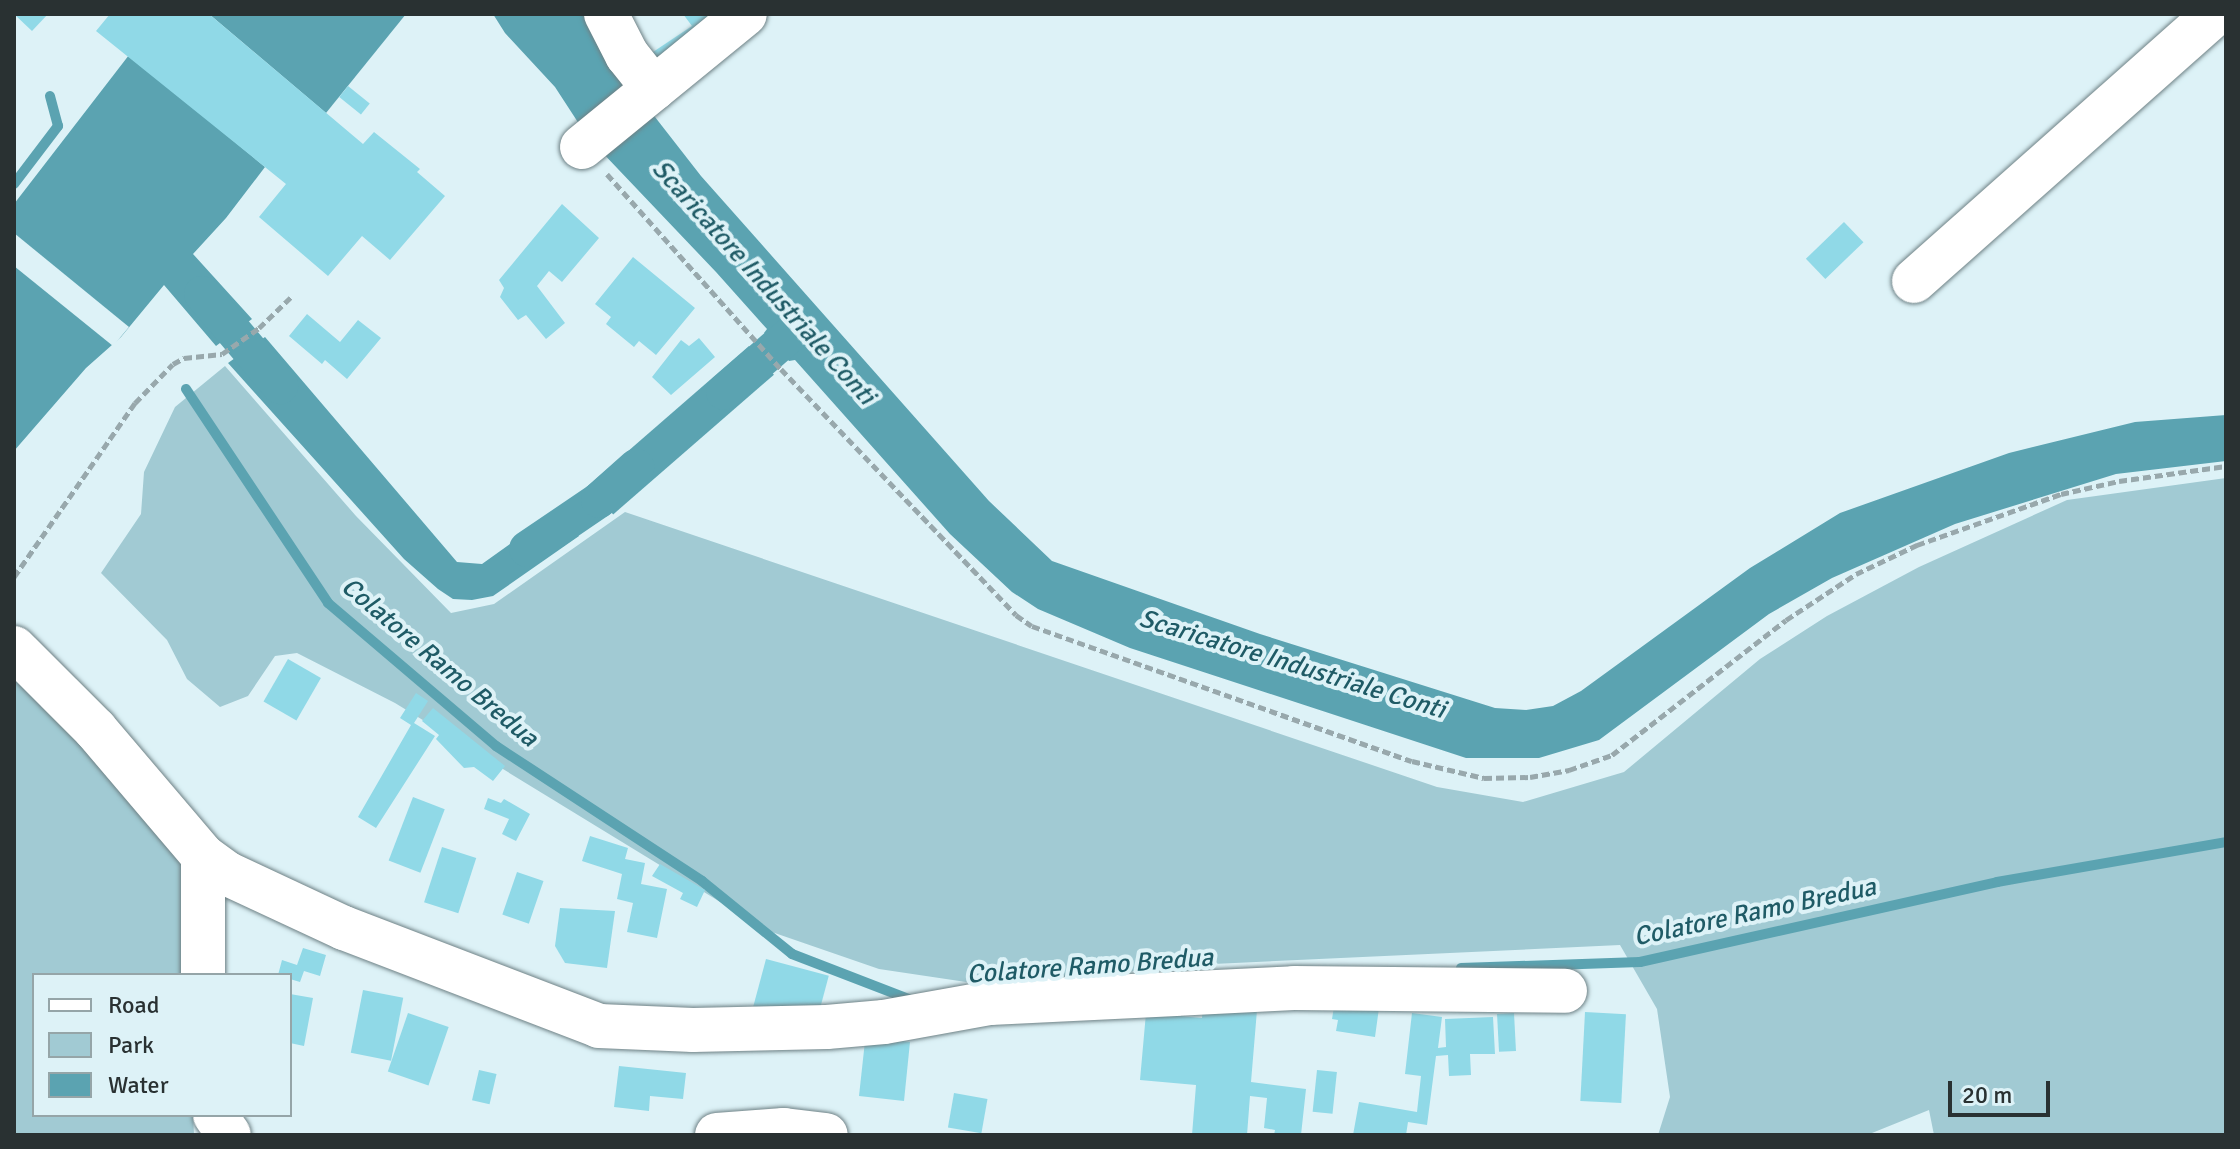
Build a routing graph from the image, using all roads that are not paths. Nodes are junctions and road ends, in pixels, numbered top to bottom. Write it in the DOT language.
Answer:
graph roads {
  1 [pos="606,14"];
  2 [pos="745,14"];
  3 [pos="2215,14"];
  4 [pos="651,91"];
  5 [pos="582,147"];
  6 [pos="1914,281"];
  7 [pos="14,648"];
  8 [pos="203,856"];
  9 [pos="203,973"];
  10 [pos="1565,991"];
  11 [pos="216,1117"];
  12 [pos="229,1135"];
  13 [pos="717,1135"];
  14 [pos="826,1135"];
  1 -- 4 [label="street"];
  2 -- 4 [label="street"];
  3 -- 6 [label="street"];
  4 -- 5 [label="street"];
  7 -- 8 [label="street"];
  8 -- 9 [label="street"];
  8 -- 10 [label="street"];
  11 -- 12 [label="street"];
  13 -- 14 [label="street"];
}
